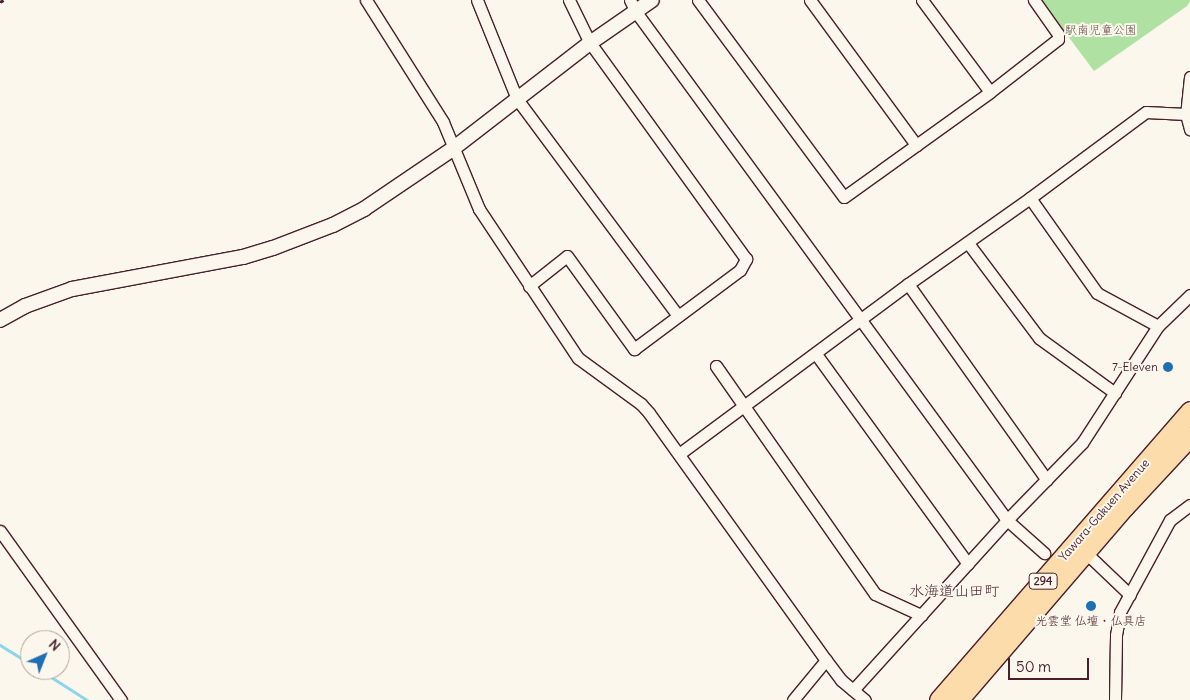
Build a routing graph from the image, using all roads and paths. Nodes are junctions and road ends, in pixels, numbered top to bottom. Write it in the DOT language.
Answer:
graph roads {
  1 [pos="366,0"];
  2 [pos="477,0"];
  3 [pos="569,0"];
  4 [pos="652,0"];
  5 [pos="698,0"];
  6 [pos="810,0"];
  7 [pos="922,0"];
  8 [pos="1034,0"];
  9 [pos="633,6"];
  10 [pos="590,43"];
  11 [pos="1190,77"];
  12 [pos="990,92"];
  13 [pos="517,99"];
  14 [pos="1186,114"];
  15 [pos="1190,129"];
  16 [pos="916,145"];
  17 [pos="454,148"];
  18 [pos="1030,198"];
  19 [pos="968,243"];
  20 [pos="908,284"];
  21 [pos="529,286"];
  22 [pos="1190,296"];
  23 [pos="678,316"];
  24 [pos="0,320"];
  25 [pos="861,320"];
  26 [pos="1158,326"];
  27 [pos="816,354"];
  28 [pos="716,366"];
  29 [pos="1115,394"];
  30 [pos="743,407"];
  31 [pos="1190,411"];
  32 [pos="1190,436"];
  33 [pos="680,454"];
  34 [pos="1047,480"];
  35 [pos="1190,505"];
  36 [pos="1007,520"];
  37 [pos="0,531"];
  38 [pos="1085,552"];
  39 [pos="1044,553"];
  40 [pos="968,564"];
  41 [pos="1130,595"];
  42 [pos="921,615"];
  43 [pos="826,660"];
  44 [pos="853,690"];
  45 [pos="121,700"];
  46 [pos="793,700"];
  47 [pos="865,700"];
  48 [pos="939,700"];
  49 [pos="958,700"];
  50 [pos="1115,700"];
  1 -- 17 [label="street"];
  2 -- 13 [label="street"];
  3 -- 10 [label="street"];
  4 -- 9 [label="street"];
  5 -- 16 [label="street"];
  6 -- 16 [label="street"];
  7 -- 12 [label="street"];
  8 -- 12 [label="street"];
  9 -- 10 [label="street"];
  9 -- 25 [label="street"];
  10 -- 13 [label="street"];
  10 -- 23 [label="street"];
  11 -- 14 [label="street"];
  12 -- 16 [label="street"];
  13 -- 17 [label="street"];
  13 -- 23 [label="street"];
  14 -- 15 [label="street"];
  14 -- 18 [label="street"];
  17 -- 21 [label="street"];
  17 -- 24 [label="street"];
  18 -- 19 [label="street"];
  18 -- 26 [label="street"];
  19 -- 20 [label="street"];
  19 -- 29 [label="street"];
  20 -- 25 [label="street"];
  20 -- 34 [label="street"];
  21 -- 23 [label="street"];
  21 -- 33 [label="street"];
  22 -- 26 [label="street"];
  25 -- 27 [label="street"];
  25 -- 36 [label="street"];
  26 -- 29 [label="street"];
  27 -- 30 [label="street"];
  27 -- 40 [label="street"];
  28 -- 30 [label="street"];
  29 -- 34 [label="street"];
  30 -- 33 [label="street"];
  30 -- 42 [label="street"];
  31 -- 48 [label="highway, Yawara-Gakuen Avenue / 294"];
  32 -- 38 [label="highway, Yawara-Gakuen Avenue / 294"];
  33 -- 43 [label="street"];
  34 -- 36 [label="street"];
  35 -- 41 [label="street"];
  36 -- 39 [label="street"];
  36 -- 40 [label="street"];
  37 -- 45 [label="street"];
  38 -- 41 [label="street"];
  38 -- 49 [label="highway, Yawara-Gakuen Avenue / 294"];
  40 -- 42 [label="street"];
  41 -- 50 [label="street"];
  42 -- 44 [label="street"];
  43 -- 44 [label="street"];
  43 -- 46 [label="street"];
  44 -- 47 [label="street"];
}
